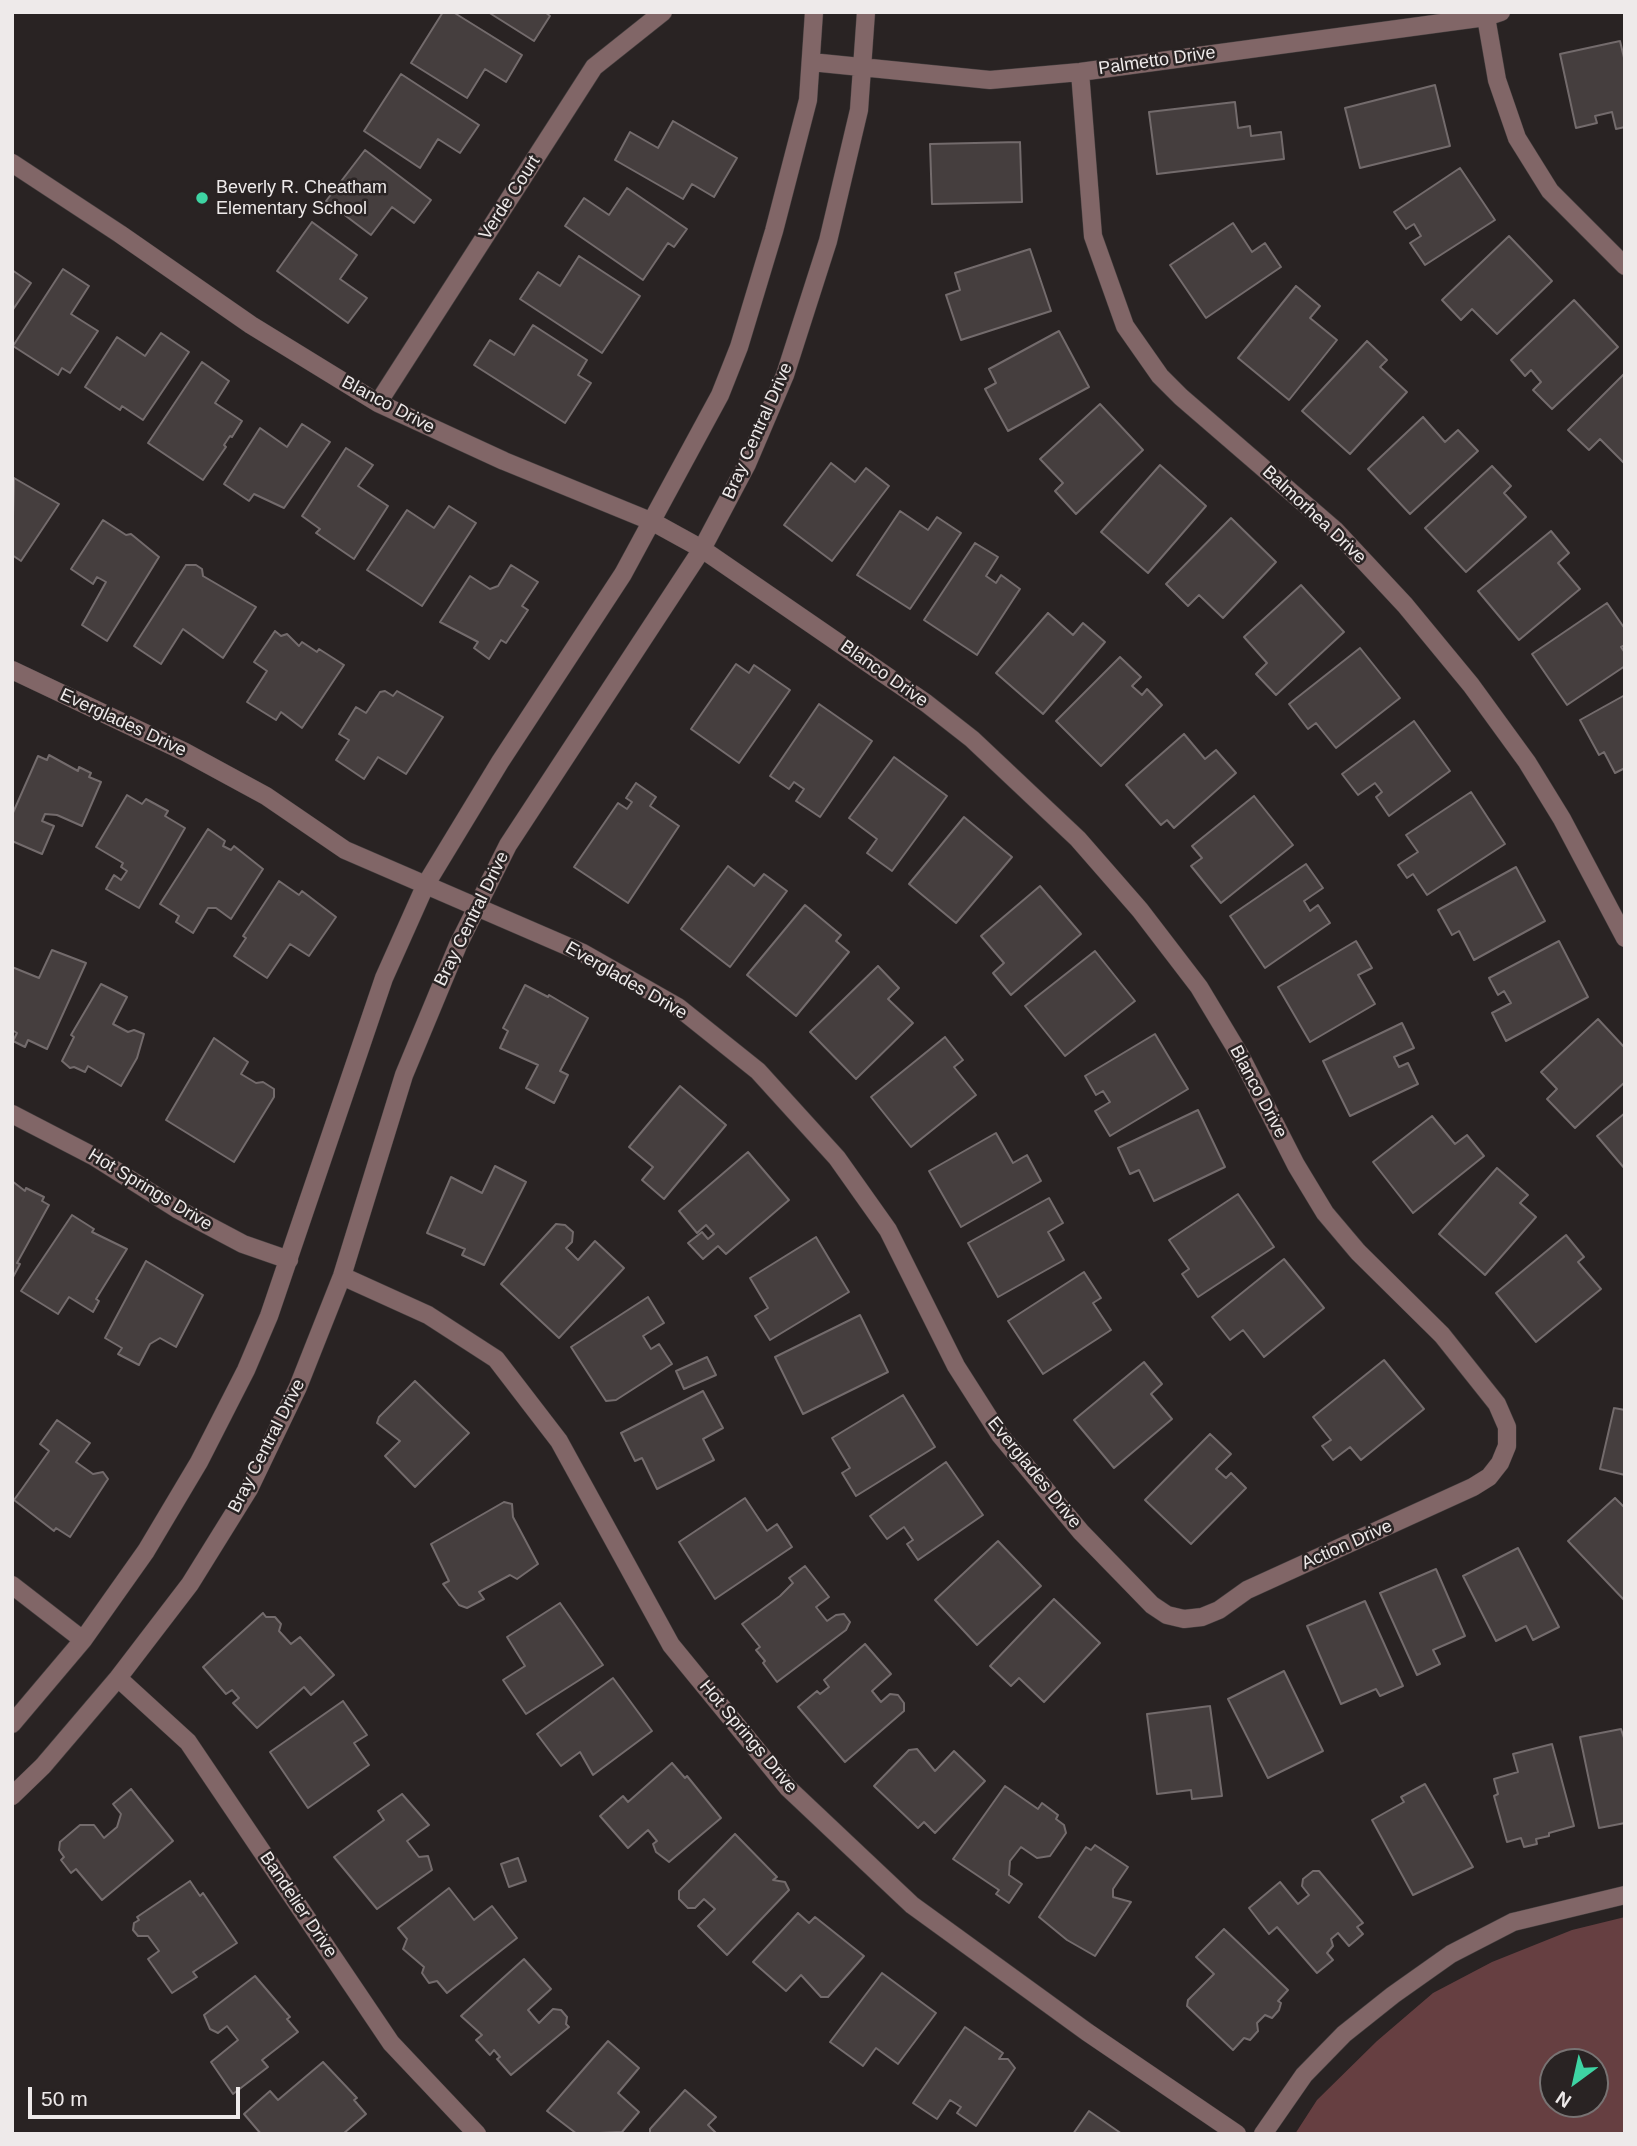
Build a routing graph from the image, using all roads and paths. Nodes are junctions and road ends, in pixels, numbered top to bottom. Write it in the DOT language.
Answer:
graph roads {
  1 [pos="663,12"];
  2 [pos="814,12"];
  3 [pos="866,12"];
  4 [pos="1493,15"];
  5 [pos="811,62"];
  6 [pos="863,65"];
  7 [pos="1080,72"];
  8 [pos="12,163"];
  9 [pos="1625,266"];
  10 [pos="378,403"];
  11 [pos="653,522"];
  12 [pos="702,550"];
  13 [pos="12,670"];
  14 [pos="426,884"];
  15 [pos="477,907"];
  16 [pos="1625,938"];
  17 [pos="12,1114"];
  18 [pos="289,1260"];
  19 [pos="342,1276"];
  20 [pos="1504,1452"];
  21 [pos="12,1585"];
  22 [pos="1178,1617"];
  23 [pos="83,1640"];
  24 [pos="118,1678"];
  25 [pos="12,1724"];
  26 [pos="12,1796"];
  27 [pos="1625,1895"];
  28 [pos="477,2134"];
  29 [pos="1237,2134"];
  30 [pos="1264,2134"];
  1 -- 10 [label="street, Verde Court"];
  2 -- 5 [label="street"];
  3 -- 6 [label="street, Bray Central Drive"];
  4 -- 7 [label="street, Palmetto Drive"];
  4 -- 9 [label="street"];
  5 -- 6 [label="street, Palmetto Drive"];
  5 -- 11 [label="street"];
  6 -- 7 [label="street, Palmetto Drive"];
  6 -- 12 [label="street, Bray Central Drive"];
  7 -- 16 [label="street, Balmorhea Drive"];
  8 -- 10 [label="street, Blanco Drive"];
  10 -- 11 [label="street, Blanco Drive"];
  11 -- 12 [label="street, Blanco Drive"];
  11 -- 14 [label="street"];
  12 -- 15 [label="street, Bray Central Drive"];
  12 -- 20 [label="street, Blanco Drive"];
  13 -- 14 [label="street, Everglades Drive"];
  14 -- 15 [label="street, Everglades Drive"];
  14 -- 18 [label="street"];
  15 -- 19 [label="street, Bray Central Drive"];
  15 -- 22 [label="street, Everglades Drive"];
  17 -- 18 [label="street, Hot Springs Drive"];
  18 -- 23 [label="street"];
  19 -- 24 [label="street, Bray Central Drive"];
  19 -- 29 [label="street, Hot Springs Drive"];
  20 -- 22 [label="street, Action Drive"];
  21 -- 23 [label="street"];
  23 -- 25 [label="street"];
  24 -- 26 [label="street, Bray Central Drive"];
  24 -- 28 [label="street, Bandelier Drive"];
  27 -- 30 [label="street"];
}
